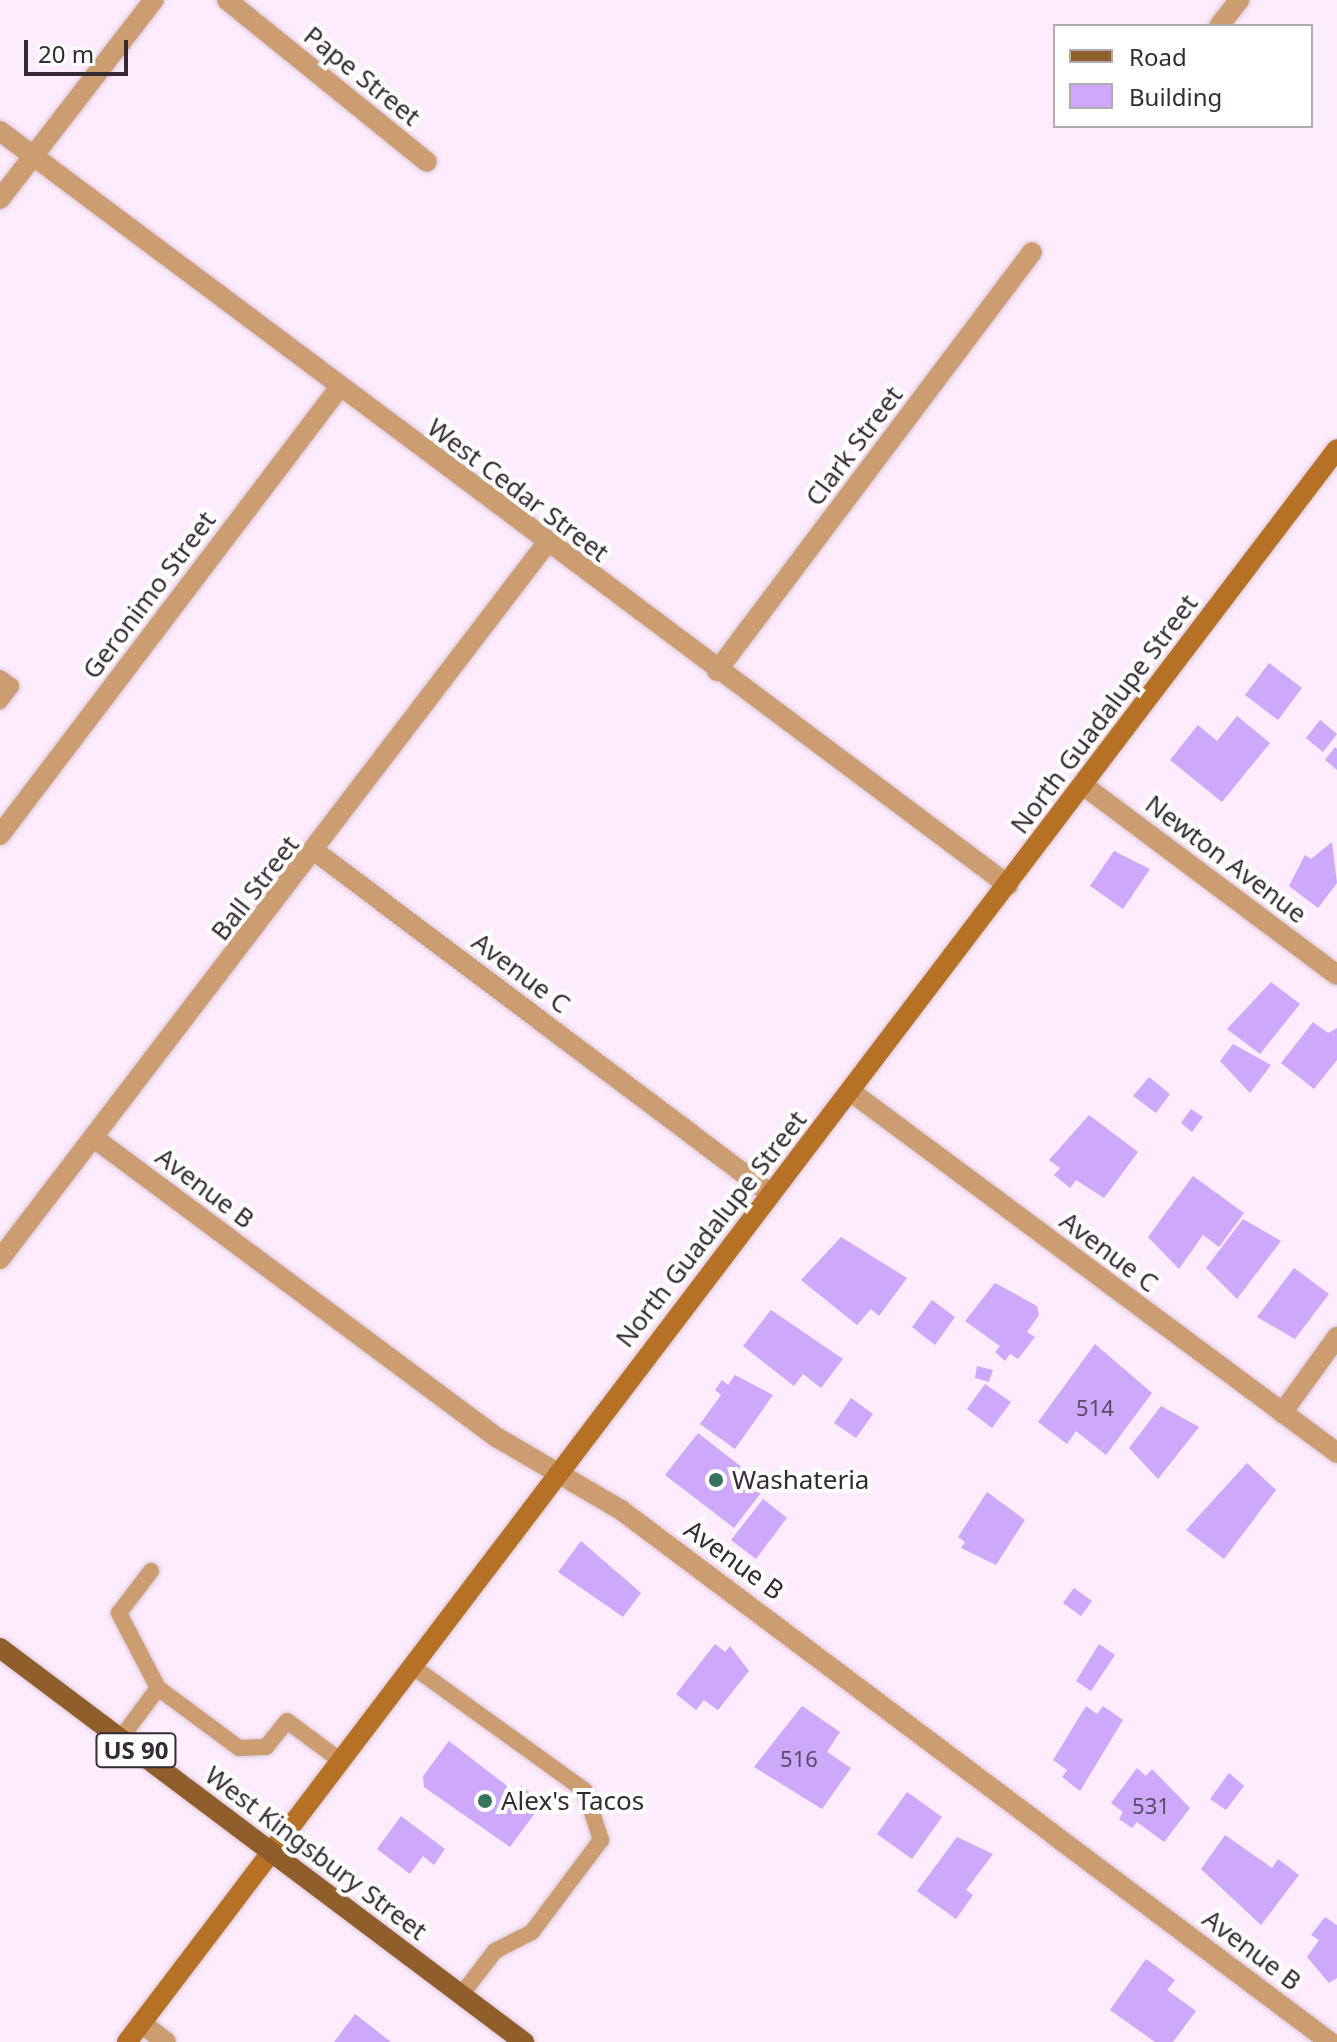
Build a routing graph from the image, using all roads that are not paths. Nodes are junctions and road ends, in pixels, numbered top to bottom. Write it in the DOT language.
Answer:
graph roads {
  1 [pos="154,0"];
  2 [pos="227,0"];
  3 [pos="1239,0"];
  4 [pos="1221,24"];
  5 [pos="0,131"];
  6 [pos="33,156"];
  7 [pos="427,162"];
  8 [pos="0,199"];
  9 [pos="1032,252"];
  10 [pos="339,388"];
  11 [pos="1337,449"];
  12 [pos="546,544"];
  13 [pos="717,671"];
  14 [pos="0,678"];
  15 [pos="0,701"];
  16 [pos="1083,785"];
  17 [pos="0,835"];
  18 [pos="316,852"];
  19 [pos="1008,885"];
  20 [pos="1336,971"];
  21 [pos="850,1091"];
  22 [pos="94,1138"];
  23 [pos="771,1194"];
  24 [pos="0,1259"];
  25 [pos="1337,1337"];
  26 [pos="1282,1413"];
  27 [pos="1337,1453"];
  28 [pos="557,1473"];
  29 [pos="151,1571"];
  30 [pos="0,1648"];
  31 [pos="412,1666"];
  32 [pos="158,1688"];
  33 [pos="121,1738"];
  34 [pos="341,1761"];
  35 [pos="272,1852"];
  36 [pos="461,1995"];
  37 [pos="141,2023"];
  38 [pos="127,2042"];
  39 [pos="166,2042"];
  40 [pos="524,2042"];
  41 [pos="1330,2042"];
  1 -- 6 [label="street"];
  2 -- 7 [label="street, Pape Street"];
  3 -- 4 [label="street"];
  5 -- 6 [label="street, West Cedar Street"];
  6 -- 8 [label="street"];
  6 -- 10 [label="street, West Cedar Street"];
  9 -- 13 [label="street, Clark Street"];
  10 -- 12 [label="street, West Cedar Street"];
  10 -- 17 [label="street, Geronimo Street"];
  11 -- 16 [label="street, North Guadalupe Street"];
  12 -- 13 [label="street, West Cedar Street"];
  12 -- 18 [label="street, Ball Street"];
  13 -- 19 [label="street, West Cedar Street"];
  14 -- 15 [label="lane"];
  16 -- 19 [label="street, North Guadalupe Street"];
  16 -- 20 [label="street, Newton Avenue"];
  18 -- 22 [label="street, Ball Street"];
  18 -- 23 [label="street, Avenue C"];
  19 -- 21 [label="street, North Guadalupe Street"];
  21 -- 23 [label="street, North Guadalupe Street"];
  21 -- 26 [label="street, Avenue C"];
  22 -- 24 [label="street, Ball Street"];
  22 -- 28 [label="street, Avenue B"];
  23 -- 28 [label="street, North Guadalupe Street"];
  25 -- 26 [label="street"];
  26 -- 27 [label="street, Avenue C"];
  28 -- 31 [label="street, North Guadalupe Street"];
  28 -- 41 [label="street, Avenue B"];
  29 -- 32 [label="lane"];
  30 -- 33 [label="main road, West Kingsbury Street / US 90"];
  31 -- 34 [label="street, North Guadalupe Street"];
  31 -- 36 [label="lane"];
  32 -- 33 [label="lane"];
  32 -- 34 [label="lane"];
  33 -- 35 [label="main road, West Kingsbury Street / US 90"];
  34 -- 35 [label="street, North Guadalupe Street"];
  35 -- 36 [label="main road, West Kingsbury Street / US 90"];
  35 -- 37 [label="street, North Guadalupe Street"];
  36 -- 40 [label="main road, West Kingsbury Street / US 90"];
  37 -- 38 [label="street, North Guadalupe Street"];
  37 -- 39 [label="street"];
}
